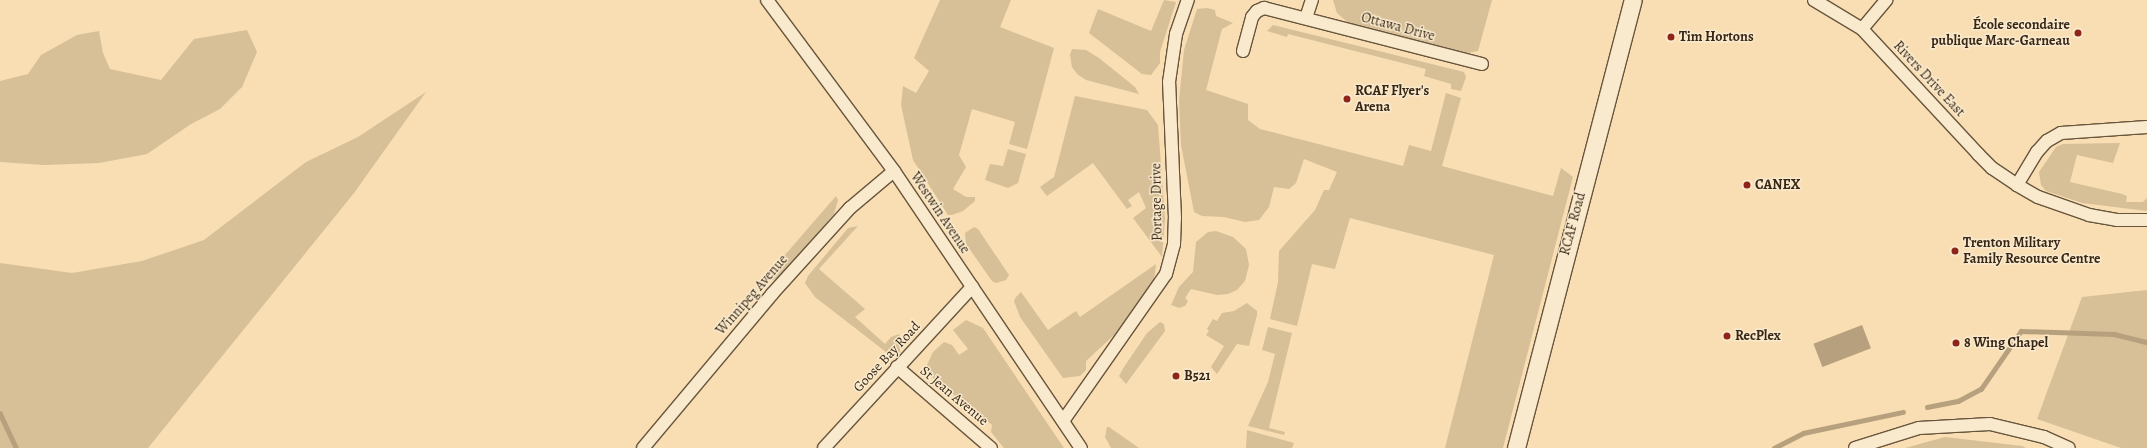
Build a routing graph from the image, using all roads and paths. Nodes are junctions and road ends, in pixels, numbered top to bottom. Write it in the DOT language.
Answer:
graph roads {
  1 [pos="767,0"];
  2 [pos="1188,0"];
  3 [pos="1312,0"];
  4 [pos="1632,0"];
  5 [pos="1814,0"];
  6 [pos="1886,0"];
  7 [pos="1306,18"];
  8 [pos="1862,29"];
  9 [pos="1242,52"];
  10 [pos="1482,64"];
  11 [pos="2147,127"];
  12 [pos="894,171"];
  13 [pos="2017,185"];
  14 [pos="2147,220"];
  15 [pos="972,287"];
  16 [pos="897,367"];
  17 [pos="1063,421"];
  18 [pos="643,448"];
  19 [pos="824,448"];
  20 [pos="990,448"];
  21 [pos="1081,448"];
  22 [pos="1516,448"];
  23 [pos="1855,448"];
  24 [pos="2069,448"];
  1 -- 12 [label="street, Westwin Avenue"];
  2 -- 17 [label="street, Portage Drive"];
  3 -- 7 [label="street"];
  4 -- 22 [label="main road, RCAF Road"];
  5 -- 8 [label="street, Rivers Drive East"];
  6 -- 8 [label="street"];
  7 -- 9 [label="street, Ottawa Drive"];
  7 -- 10 [label="street, Ottawa Drive"];
  8 -- 13 [label="street, Rivers Drive East"];
  11 -- 13 [label="street"];
  12 -- 15 [label="street, Westwin Avenue"];
  12 -- 18 [label="street, Winnipeg Avenue"];
  13 -- 14 [label="street, Rivers Drive East"];
  15 -- 16 [label="street, Goose Bay Road"];
  15 -- 17 [label="street, Westwin Avenue"];
  16 -- 19 [label="street, Goose Bay Road"];
  16 -- 20 [label="street, St Jean Avenue"];
  17 -- 21 [label="street, Westwin Avenue"];
  23 -- 24 [label="street"];
}
